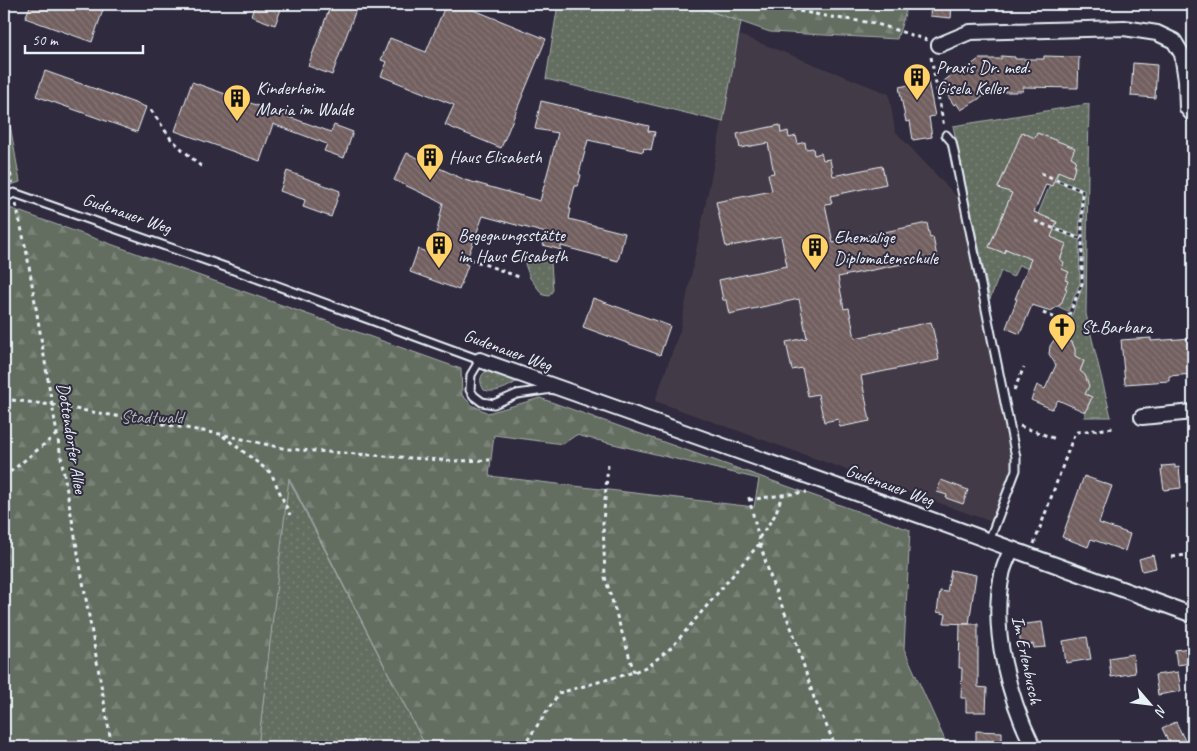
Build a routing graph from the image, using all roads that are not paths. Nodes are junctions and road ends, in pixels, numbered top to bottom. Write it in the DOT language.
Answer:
graph roads {
  1 [pos="939,45"];
  2 [pos="1193,115"];
  3 [pos="946,135"];
  4 [pos="4,198"];
  5 [pos="480,360"];
  6 [pos="560,389"];
  7 [pos="1193,412"];
  8 [pos="1142,417"];
  9 [pos="989,541"];
  10 [pos="1011,550"];
  11 [pos="1193,615"];
  12 [pos="1033,747"];
  1 -- 2 [label="street"];
  3 -- 9 [label="lane"];
  4 -- 5 [label="lane, Gudenauer Weg"];
  5 -- 6 [label="street, Gudenauer Weg"];
  5 -- 6 [label="lane"];
  6 -- 9 [label="street, Gudenauer Weg"];
  7 -- 8 [label="street"];
  9 -- 10 [label="street, Gudenauer Weg"];
  10 -- 11 [label="street, Gudenauer Weg"];
  10 -- 12 [label="street, Im Erlenbusch"];
}
